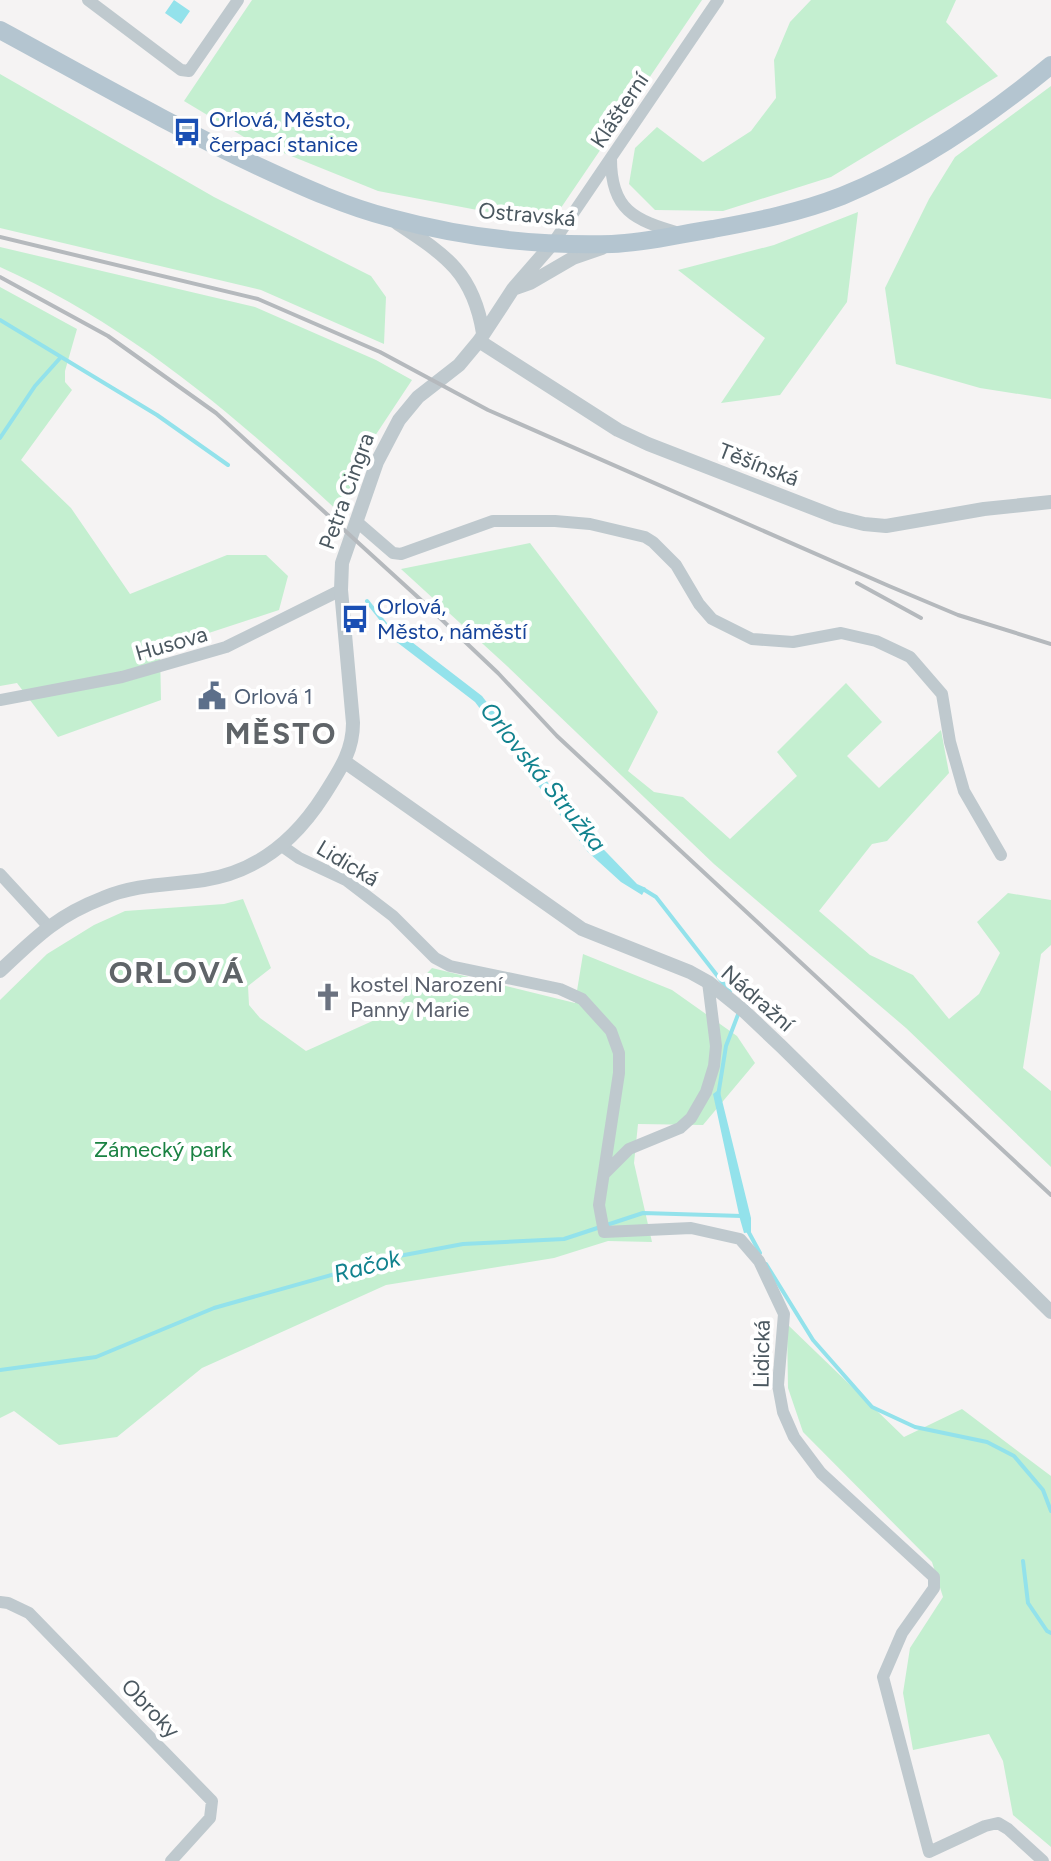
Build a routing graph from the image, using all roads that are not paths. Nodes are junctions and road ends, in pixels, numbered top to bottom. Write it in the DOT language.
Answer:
graph roads {
  1 [pos="88,0"];
  2 [pos="238,0"];
  3 [pos="718,0"];
  4 [pos="0,30"];
  5 [pos="1051,65"];
  6 [pos="611,158"];
  7 [pos="390,218"];
  8 [pos="682,234"];
  9 [pos="553,243"];
  10 [pos="615,244"];
  11 [pos="513,289"];
  12 [pos="481,337"];
  13 [pos="1051,502"];
  14 [pos="356,521"];
  15 [pos="341,590"];
  16 [pos="0,700"];
  17 [pos="345,762"];
  18 [pos="282,846"];
  19 [pos="1001,855"];
  20 [pos="0,874"];
  21 [pos="48,926"];
  22 [pos="0,971"];
  23 [pos="708,982"];
  24 [pos="604,1174"];
  25 [pos="1051,1312"];
  26 [pos="0,1602"];
  27 [pos="171,1861"];
  28 [pos="1043,1861"];
  1 -- 2 [label="street"];
  3 -- 6 [label="street, Klášterní"];
  4 -- 7 [label="main road, Ostravská"];
  5 -- 8 [label="main road, Ostravská"];
  6 -- 8 [label="street"];
  6 -- 9 [label="street, Klášterní"];
  7 -- 9 [label="main road, Ostravská"];
  7 -- 12 [label="street"];
  8 -- 10 [label="main road, Ostravská"];
  9 -- 10 [label="main road, Ostravská"];
  9 -- 11 [label="street, Petra Cingra"];
  10 -- 11 [label="street"];
  11 -- 12 [label="street, Petra Cingra"];
  12 -- 13 [label="street, Těšínská"];
  12 -- 14 [label="street, Petra Cingra"];
  14 -- 15 [label="street, Petra Cingra"];
  14 -- 19 [label="street"];
  15 -- 16 [label="street, Husova"];
  15 -- 17 [label="street, Petra Cingra"];
  17 -- 18 [label="street, Petra Cingra"];
  17 -- 23 [label="street, Nádražní"];
  18 -- 21 [label="street, Petra Cingra"];
  18 -- 24 [label="street, Lidická"];
  20 -- 21 [label="street"];
  21 -- 22 [label="street, Petra Cingra"];
  23 -- 24 [label="street"];
  23 -- 25 [label="street, Nádražní"];
  24 -- 28 [label="street, Lidická"];
  26 -- 27 [label="street, Obroky"];
}
